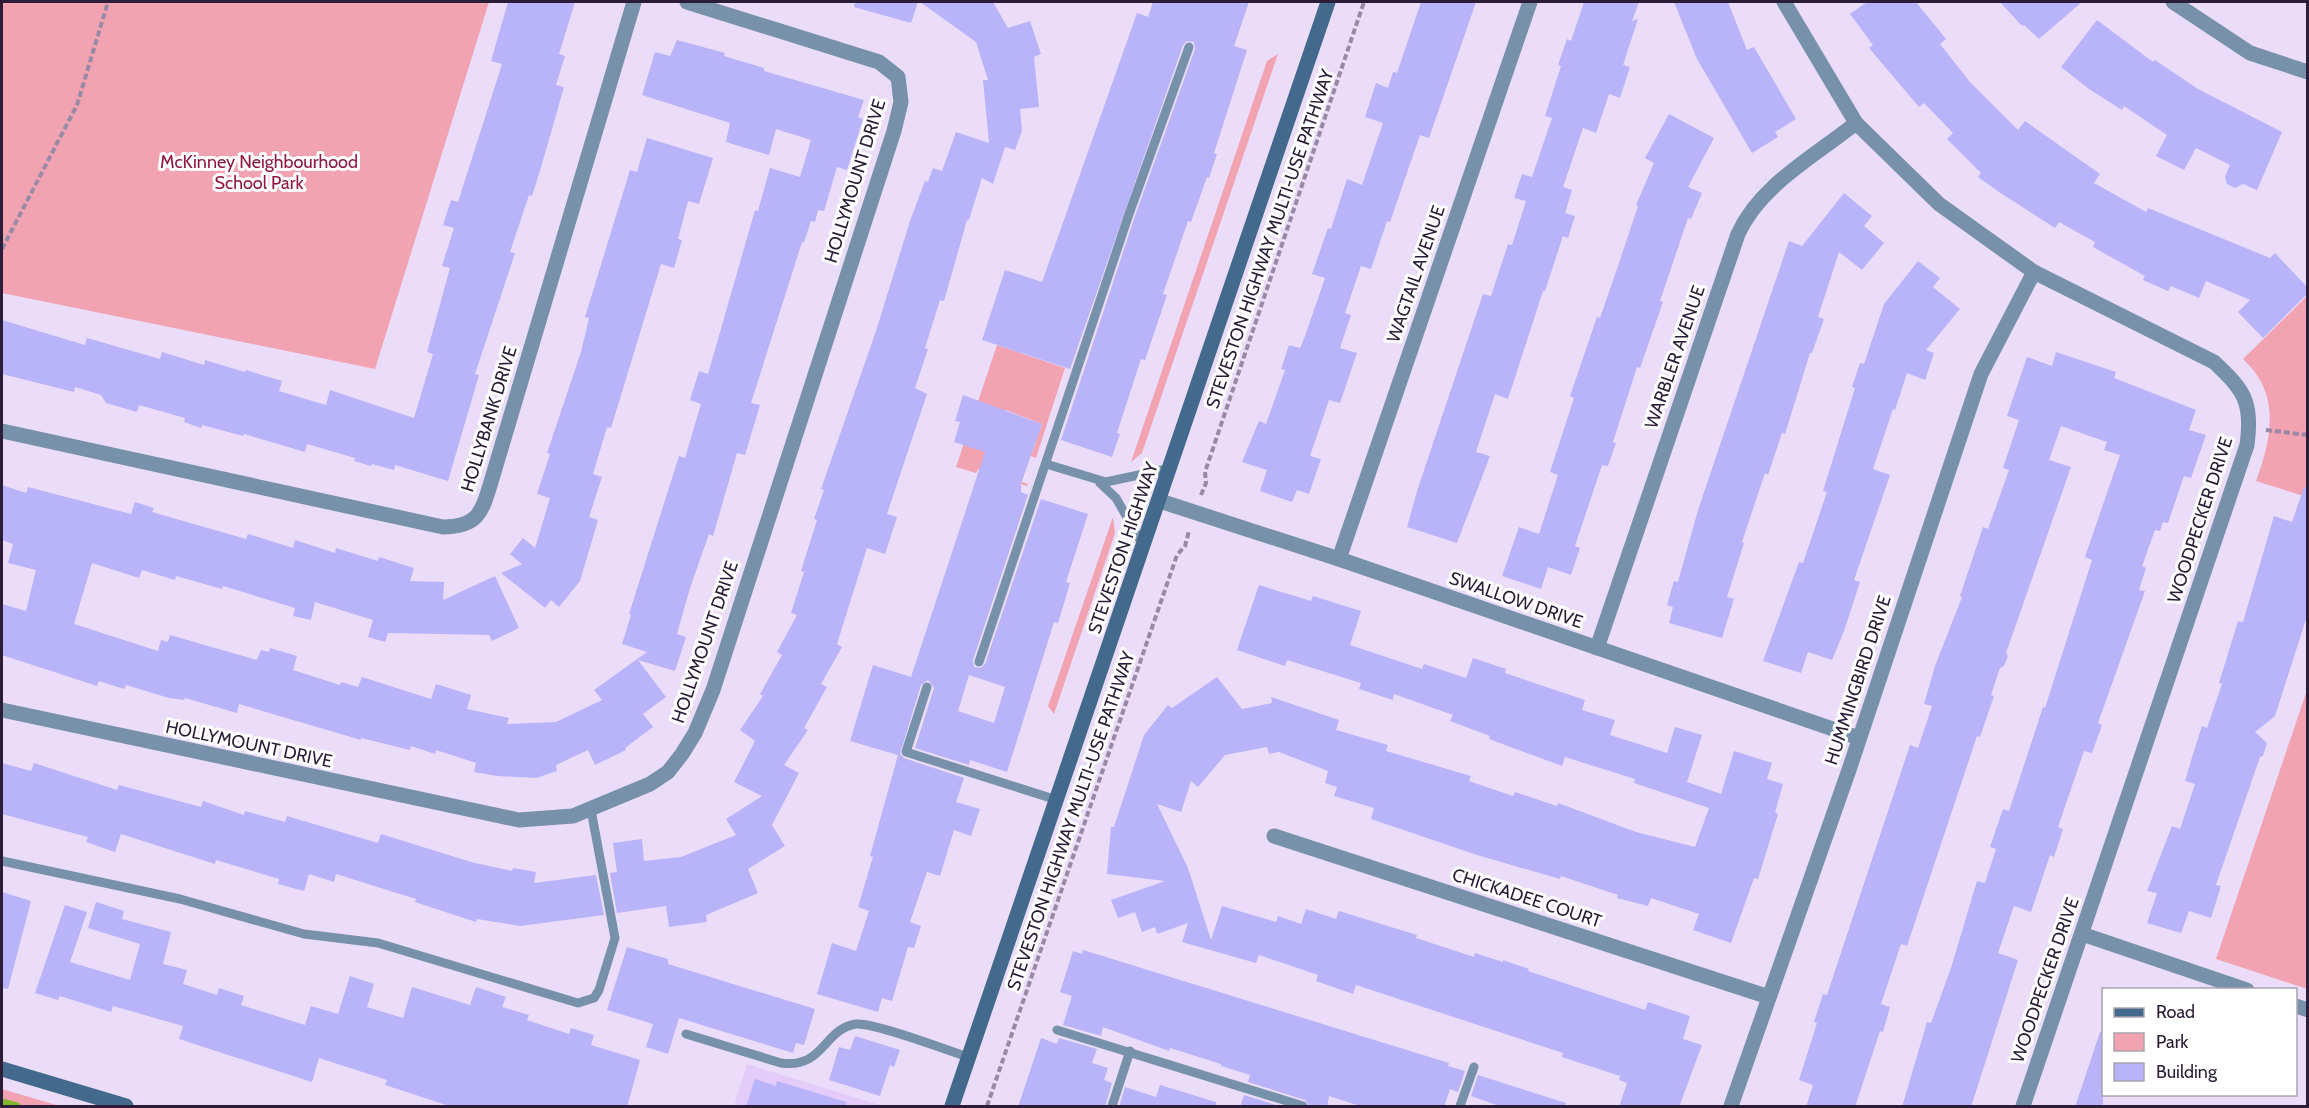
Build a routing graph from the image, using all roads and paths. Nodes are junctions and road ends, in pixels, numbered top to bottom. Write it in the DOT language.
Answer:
graph roads {
  1 [pos="108,2"];
  2 [pos="634,2"];
  3 [pos="687,2"];
  4 [pos="1328,2"];
  5 [pos="1364,2"];
  6 [pos="1530,2"];
  7 [pos="1784,2"];
  8 [pos="2172,2"];
  9 [pos="1189,47"];
  10 [pos="2307,72"];
  11 [pos="1857,123"];
  12 [pos="2,249"];
  13 [pos="2034,272"];
  14 [pos="2250,427"];
  15 [pos="2,431"];
  16 [pos="2307,435"];
  17 [pos="1046,464"];
  18 [pos="1171,468"];
  19 [pos="1098,481"];
  20 [pos="1204,485"];
  21 [pos="1160,501"];
  22 [pos="1185,546"];
  23 [pos="1144,548"];
  24 [pos="1339,559"];
  25 [pos="1598,648"];
  26 [pos="979,662"];
  27 [pos="927,687"];
  28 [pos="2,710"];
  29 [pos="1859,738"];
  30 [pos="1057,800"];
  31 [pos="591,810"];
  32 [pos="1274,836"];
  33 [pos="2,861"];
  34 [pos="2082,934"];
  35 [pos="2241,988"];
  36 [pos="1769,997"];
  37 [pos="1057,1030"];
  38 [pos="686,1034"];
  39 [pos="1130,1051"];
  40 [pos="968,1057"];
  41 [pos="1474,1067"];
  42 [pos="2,1069"];
  43 [pos="126,1107"];
  44 [pos="952,1107"];
  45 [pos="987,1107"];
  46 [pos="1112,1107"];
  47 [pos="1302,1107"];
  48 [pos="1460,1107"];
  49 [pos="1731,1107"];
  50 [pos="2023,1107"];
  1 -- 12 [label="path"];
  2 -- 15 [label="street, HOLLYBANK DRIVE"];
  3 -- 31 [label="street, HOLLYMOUNT DRIVE"];
  4 -- 18 [label="main road, STEVESTON HIGHWAY"];
  5 -- 20 [label="path, STEVESTON HIGHWAY MULTI-USE PATHWAY"];
  6 -- 24 [label="street, WAGTAIL AVENUE"];
  7 -- 11 [label="street, WOODPECKER DRIVE"];
  8 -- 10 [label="street"];
  9 -- 17 [label="lane"];
  11 -- 13 [label="street, WOODPECKER DRIVE"];
  11 -- 25 [label="street, WARBLER AVENUE"];
  13 -- 14 [label="street, WOODPECKER DRIVE"];
  13 -- 29 [label="street, HUMMINGBIRD DRIVE"];
  14 -- 16 [label="path"];
  14 -- 34 [label="street, WOODPECKER DRIVE"];
  17 -- 19 [label="lane"];
  17 -- 26 [label="lane"];
  18 -- 19 [label="lane"];
  18 -- 21 [label="main road, STEVESTON HIGHWAY"];
  19 -- 23 [label="lane"];
  21 -- 23 [label="main road, STEVESTON HIGHWAY"];
  21 -- 24 [label="street, SWALLOW DRIVE"];
  22 -- 45 [label="path, STEVESTON HIGHWAY MULTI-USE PATHWAY"];
  23 -- 30 [label="main road, STEVESTON HIGHWAY"];
  24 -- 25 [label="street, SWALLOW DRIVE"];
  25 -- 29 [label="street, SWALLOW DRIVE"];
  27 -- 30 [label="lane"];
  28 -- 31 [label="street, HOLLYMOUNT DRIVE"];
  29 -- 36 [label="street, HUMMINGBIRD DRIVE"];
  30 -- 40 [label="main road, STEVESTON HIGHWAY"];
  31 -- 33 [label="lane"];
  32 -- 36 [label="street, CHICKADEE COURT"];
  34 -- 35 [label="street"];
  34 -- 50 [label="street, WOODPECKER DRIVE"];
  36 -- 49 [label="street, HUMMINGBIRD DRIVE"];
  37 -- 39 [label="lane"];
  38 -- 40 [label="lane"];
  39 -- 46 [label="lane"];
  39 -- 47 [label="lane"];
  40 -- 44 [label="main road, STEVESTON HIGHWAY"];
  41 -- 48 [label="lane"];
  42 -- 43 [label="main road"];
}
